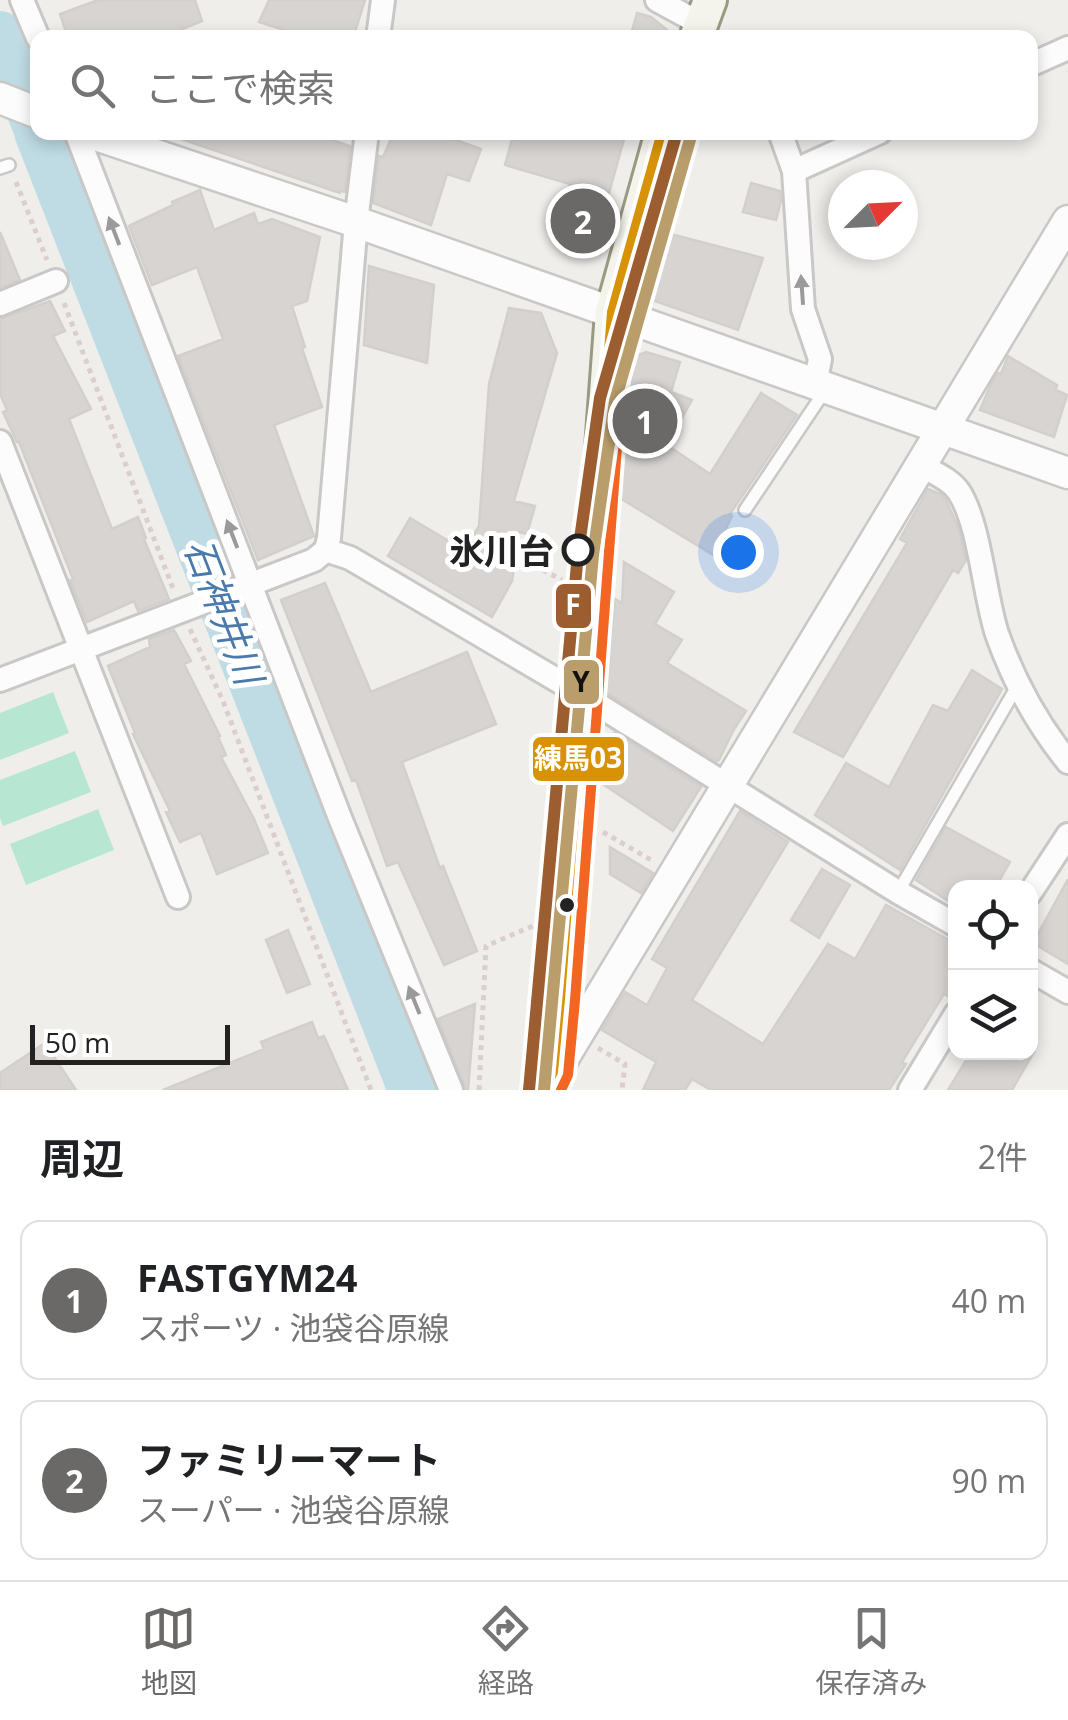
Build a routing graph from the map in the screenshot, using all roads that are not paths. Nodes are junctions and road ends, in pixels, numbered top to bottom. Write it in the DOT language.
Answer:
graph roads {
  1 [pos="22,0"];
  2 [pos="382,0"];
  3 [pos="658,0"];
  4 [pos="701,27"];
  5 [pos="35,30"];
  6 [pos="379,30"];
  7 [pos="1068,48"];
  8 [pos="1038,61"];
  9 [pos="0,98"];
  10 [pos="30,110"];
  11 [pos="79,140"];
  12 [pos="111,140"];
  13 [pos="366,140"];
  14 [pos="660,140"];
  15 [pos="783,140"];
  16 [pos="862,140"];
  17 [pos="794,171"];
  18 [pos="1068,221"];
  19 [pos="356,222"];
  20 [pos="56,281"];
  21 [pos="0,304"];
  22 [pos="612,312"];
  23 [pos="821,387"];
  24 [pos="942,429"];
  25 [pos="0,442"];
  26 [pos="921,466"];
  27 [pos="1068,473"];
  28 [pos="746,510"];
  29 [pos="326,550"];
  30 [pos="248,584"];
  31 [pos="82,649"];
  32 [pos="0,680"];
  33 [pos="1019,683"];
  34 [pos="584,696"];
  35 [pos="1068,762"];
  36 [pos="726,786"];
  37 [pos="1068,835"];
  38 [pos="1038,882"];
  39 [pos="898,892"];
  40 [pos="178,897"];
  41 [pos="948,921"];
  42 [pos="1038,975"];
  43 [pos="1068,992"];
  44 [pos="948,1027"];
  45 [pos="548,1081"];
  46 [pos="452,1090"];
  47 [pos="910,1090"];
  1 -- 5 [label="street"];
  2 -- 6 [label="street"];
  3 -- 4 [label="street"];
  7 -- 8 [label="street"];
  9 -- 10 [label="street"];
  30 -- 11 [label="street, one-way"];
  12 -- 19 [label="street"];
  13 -- 19 [label="street"];
  14 -- 22 [label="main road"];
  15 -- 17 [label="street"];
  16 -- 17 [label="street"];
  23 -- 17 [label="street, one-way"];
  18 -- 24 [label="street"];
  19 -- 22 [label="street"];
  19 -- 29 [label="street"];
  20 -- 21 [label="street"];
  22 -- 23 [label="street"];
  22 -- 34 [label="main road"];
  23 -- 24 [label="street"];
  23 -- 28 [label="lane"];
  24 -- 26 [label="street"];
  24 -- 27 [label="street"];
  25 -- 31 [label="street"];
  26 -- 33 [label="street"];
  26 -- 36 [label="street"];
  29 -- 30 [label="street"];
  29 -- 34 [label="street"];
  30 -- 31 [label="street"];
  46 -- 30 [label="street, one-way"];
  31 -- 32 [label="street"];
  31 -- 40 [label="street"];
  33 -- 35 [label="street"];
  33 -- 39 [label="lane"];
  34 -- 36 [label="street"];
  34 -- 45 [label="main road"];
  36 -- 39 [label="street"];
  36 -- 45 [label="street"];
  37 -- 38 [label="street"];
  39 -- 41 [label="street"];
  42 -- 43 [label="street"];
  44 -- 47 [label="street"];
}
